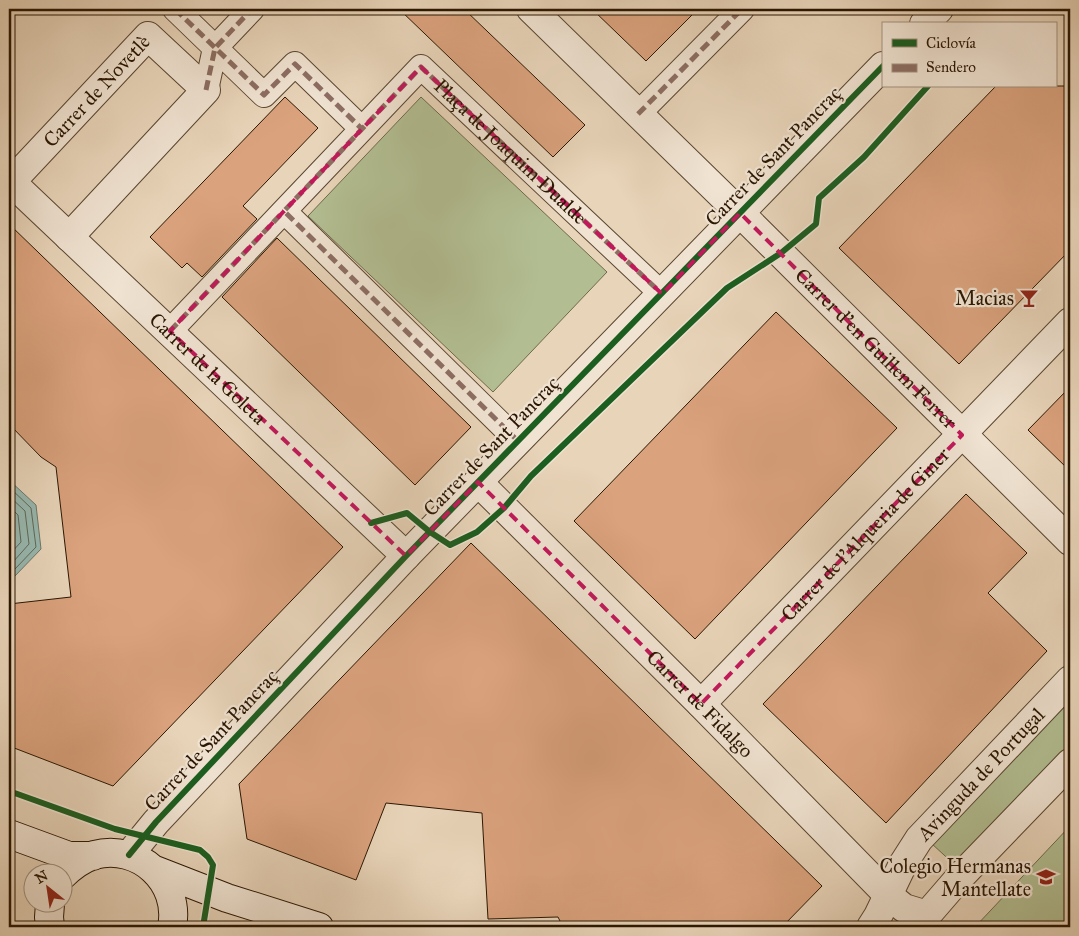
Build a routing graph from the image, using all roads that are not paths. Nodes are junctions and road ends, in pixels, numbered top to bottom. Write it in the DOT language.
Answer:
graph roads {
  1 [pos="175,9"];
  2 [pos="252,9"];
  3 [pos="531,9"];
  4 [pos="742,9"];
  5 [pos="939,9"];
  6 [pos="926,22"];
  7 [pos="215,48"];
  8 [pos="882,67"];
  9 [pos="206,90"];
  10 [pos="638,114"];
  11 [pos="362,129"];
  12 [pos="10,181"];
  13 [pos="284,211"];
  14 [pos="740,213"];
  15 [pos="69,237"];
  16 [pos="662,294"];
  17 [pos="1070,322"];
  18 [pos="170,331"];
  19 [pos="962,435"];
  20 [pos="518,441"];
  21 [pos="478,482"];
  22 [pos="1070,542"];
  23 [pos="406,556"];
  24 [pos="1070,680"];
  25 [pos="701,704"];
  26 [pos="1070,763"];
  27 [pos="9,834"];
  28 [pos="129,855"];
  29 [pos="93,856"];
  30 [pos="72,868"];
  31 [pos="154,870"];
  32 [pos="888,895"];
  33 [pos="49,914"];
  34 [pos="923,921"];
  35 [pos="50,927"];
  36 [pos="172,927"];
  37 [pos="319,927"];
  38 [pos="871,927"];
  1 -- 7 [label="street"];
  2 -- 7 [label="street"];
  3 -- 10 [label="street, Carrer d'en Guillem Ferrer"];
  4 -- 10 [label="street"];
  5 -- 6 [label="street"];
  7 -- 9 [label="street"];
  7 -- 11 [label="street"];
  8 -- 14 [label="street, Carrer de Sant Pancraç"];
  9 -- 12 [label="street, Carrer de Novetlè"];
  9 -- 15 [label="street"];
  10 -- 14 [label="street, Carrer d'en Guillem Ferrer"];
  11 -- 13 [label="street, Plaça de Joaquim Dualde"];
  11 -- 16 [label="street, Plaça de Joaquim Dualde"];
  12 -- 15 [label="street, Carrer de la Goleta"];
  13 -- 18 [label="street, Plaça de Joaquim Dualde"];
  13 -- 20 [label="street"];
  14 -- 16 [label="street, Carrer de Sant Pancraç"];
  14 -- 19 [label="street, Carrer d'en Guillem Ferrer"];
  15 -- 18 [label="street, Carrer de la Goleta"];
  16 -- 20 [label="street, Carrer de Sant Pancraç"];
  17 -- 19 [label="street, Carrer de l'Alqueria de Giner"];
  18 -- 23 [label="street, Carrer de la Goleta"];
  19 -- 22 [label="street, Carrer d'en Guillem Ferrer"];
  19 -- 25 [label="street, Carrer de l'Alqueria de Giner"];
  20 -- 21 [label="street, Carrer de Sant Pancraç"];
  21 -- 23 [label="street, Carrer de Sant Pancraç"];
  21 -- 25 [label="street, Carrer de Fidalgo"];
  23 -- 28 [label="street, Carrer de Sant Pancraç"];
  24 -- 32 [label="street, Avinguda de Portugal"];
  25 -- 32 [label="street, Carrer de Fidalgo"];
  26 -- 34 [label="street"];
  27 -- 29 [label="street"];
  28 -- 29 [label="street"];
  28 -- 31 [label="street"];
  29 -- 30 [label="street"];
  31 -- 36 [label="street"];
  31 -- 37 [label="street"];
  32 -- 34 [label="street, Carrer de Fidalgo"];
  32 -- 38 [label="street, Avinguda de Portugal"];
  33 -- 35 [label="street"];
}
